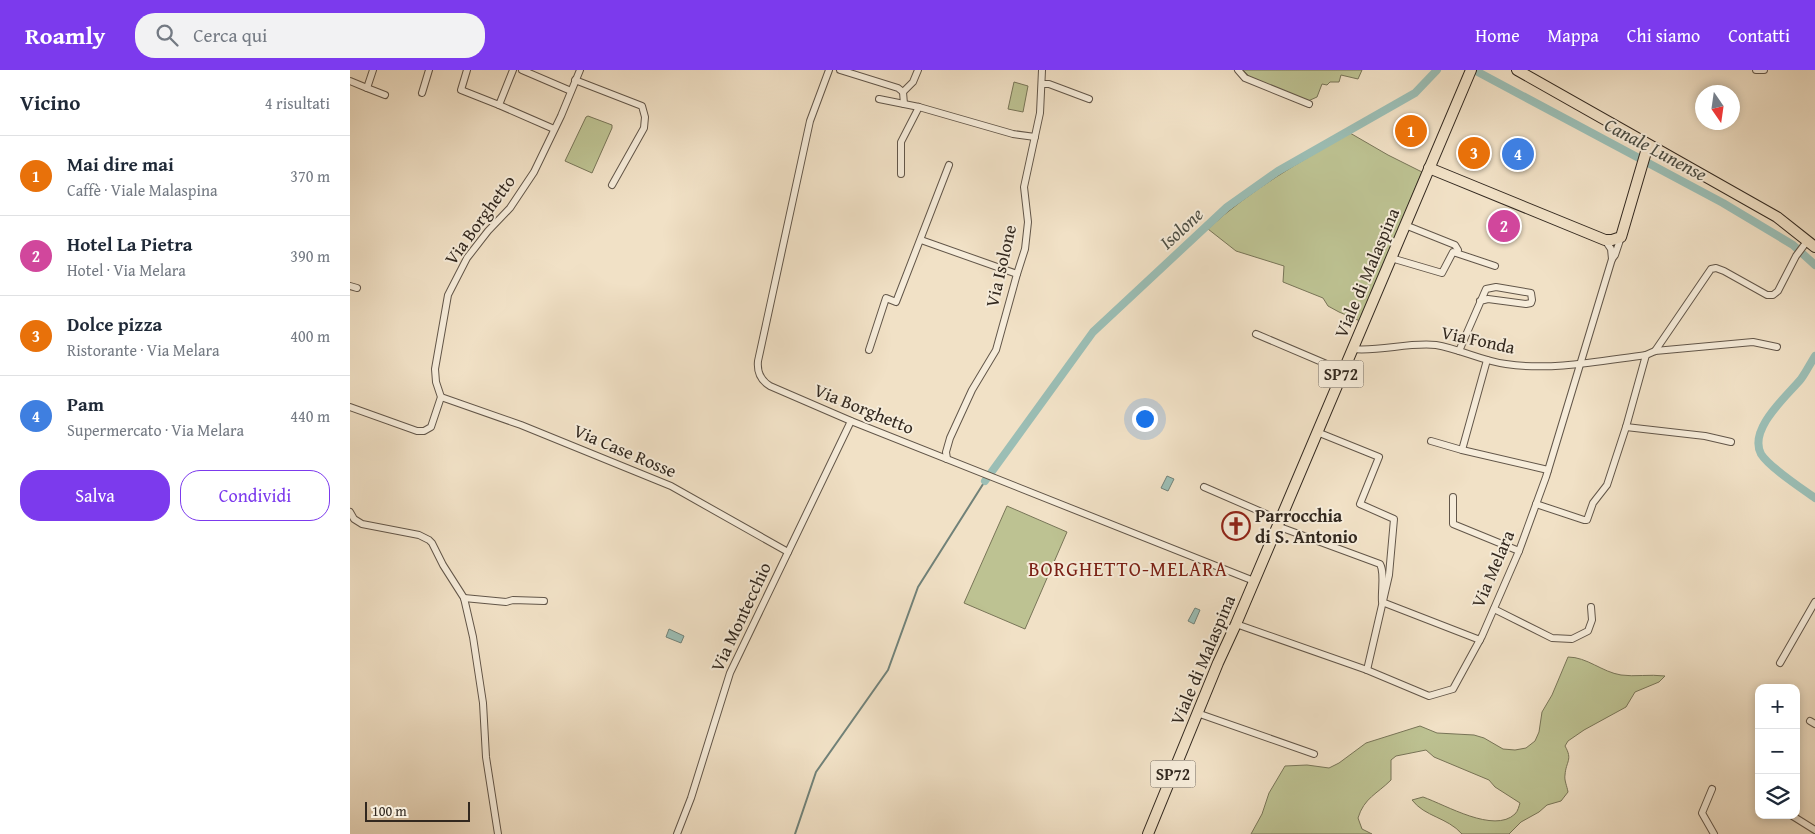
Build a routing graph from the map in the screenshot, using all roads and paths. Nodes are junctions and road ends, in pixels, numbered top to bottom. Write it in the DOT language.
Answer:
graph roads {
  1 [pos="373,70"];
  2 [pos="429,70"];
  3 [pos="468,70"];
  4 [pos="513,70"];
  5 [pos="522,70"];
  6 [pos="580,70"];
  7 [pos="829,70"];
  8 [pos="840,70"];
  9 [pos="918,70"];
  10 [pos="1042,70"];
  11 [pos="1238,70"];
  12 [pos="1517,70"];
  13 [pos="1756,70"];
  14 [pos="1764,70"];
  15 [pos="1470,72"];
  16 [pos="575,80"];
  17 [pos="350,81"];
  18 [pos="1042,84"];
  19 [pos="367,88"];
  20 [pos="572,92"];
  21 [pos="903,92"];
  22 [pos="422,93"];
  23 [pos="385,95"];
  24 [pos="1089,99"];
  25 [pos="878,100"];
  26 [pos="904,104"];
  27 [pos="1309,104"];
  28 [pos="500,105"];
  29 [pos="919,107"];
  30 [pos="554,129"];
  31 [pos="1035,137"];
  32 [pos="1647,150"];
  33 [pos="949,166"];
  34 [pos="1429,168"];
  35 [pos="901,174"];
  36 [pos="612,185"];
  37 [pos="1405,225"];
  38 [pos="1621,237"];
  39 [pos="920,240"];
  40 [pos="1605,240"];
  41 [pos="1809,245"];
  42 [pos="1457,254"];
  43 [pos="1391,258"];
  44 [pos="1612,259"];
  45 [pos="1495,266"];
  46 [pos="1016,274"];
  47 [pos="1480,302"];
  48 [pos="1256,334"];
  49 [pos="1777,347"];
  50 [pos="1352,349"];
  51 [pos="869,350"];
  52 [pos="1458,351"];
  53 [pos="1655,351"];
  54 [pos="1646,355"];
  55 [pos="1487,360"];
  56 [pos="1579,363"];
  57 [pos="1343,371"];
  58 [pos="441,397"];
  59 [pos="350,407"];
  60 [pos="851,421"];
  61 [pos="1626,427"];
  62 [pos="1317,432"];
  63 [pos="1431,441"];
  64 [pos="1731,442"];
  65 [pos="1462,450"];
  66 [pos="947,459"];
  67 [pos="1548,470"];
  68 [pos="1204,487"];
  69 [pos="1453,496"];
  70 [pos="1536,504"];
  71 [pos="350,512"];
  72 [pos="1279,523"];
  73 [pos="1519,551"];
  74 [pos="788,552"];
  75 [pos="1254,581"];
  76 [pos="464,598"];
  77 [pos="544,601"];
  78 [pos="1382,602"];
  79 [pos="1815,602"];
  80 [pos="1591,606"];
  81 [pos="1494,608"];
  82 [pos="1236,624"];
  83 [pos="1480,640"];
  84 [pos="1780,662"];
  85 [pos="1367,670"];
  86 [pos="1198,713"];
  87 [pos="1314,754"];
  88 [pos="1712,789"];
  89 [pos="1797,819"];
  90 [pos="1815,830"];
  91 [pos="498,834"];
  92 [pos="677,834"];
  93 [pos="1148,834"];
  94 [pos="1714,834"];
  1 -- 19 [label="street"];
  2 -- 22 [label="street"];
  3 -- 28 [label="street"];
  4 -- 28 [label="street"];
  5 -- 20 [label="street"];
  6 -- 16 [label="street, Via Borghetto"];
  7 -- 60 [label="street, Via Borghetto"];
  8 -- 21 [label="street"];
  9 -- 21 [label="street"];
  10 -- 18 [label="street, Via Isolone"];
  11 -- 27 [label="street"];
  12 -- 32 [label="main road"];
  13 -- 14 [label="street"];
  15 -- 34 [label="main road, SP72"];
  16 -- 20 [label="street, Via Borghetto"];
  16 -- 36 [label="street"];
  17 -- 19 [label="street"];
  18 -- 24 [label="street"];
  18 -- 31 [label="street, Via Isolone"];
  19 -- 23 [label="street"];
  20 -- 30 [label="street, Via Borghetto"];
  21 -- 26 [label="street"];
  25 -- 26 [label="street"];
  26 -- 29 [label="street"];
  28 -- 30 [label="street"];
  29 -- 31 [label="street"];
  29 -- 35 [label="street"];
  30 -- 58 [label="street, Via Borghetto"];
  31 -- 46 [label="street, Via Isolone"];
  32 -- 38 [label="main road, Via Melara"];
  32 -- 41 [label="main road"];
  33 -- 39 [label="street"];
  34 -- 37 [label="main road, Viale di Malaspina / SP72"];
  34 -- 40 [label="main road"];
  37 -- 42 [label="street"];
  37 -- 43 [label="main road, Viale di Malaspina / SP72"];
  38 -- 40 [label="main road"];
  38 -- 44 [label="street, Via Melara"];
  39 -- 46 [label="street"];
  39 -- 51 [label="street"];
  40 -- 44 [label="street"];
  41 -- 53 [label="street"];
  42 -- 43 [label="street"];
  42 -- 45 [label="street"];
  43 -- 50 [label="main road, Viale di Malaspina / SP72"];
  44 -- 56 [label="street, Via Melara"];
  46 -- 66 [label="street, Via Isolone"];
  47 -- 47 [label="street"];
  47 -- 52 [label="street"];
  48 -- 57 [label="street"];
  49 -- 53 [label="street, Via Fonda"];
  50 -- 52 [label="street, Via Fonda"];
  50 -- 57 [label="main road, Viale di Malaspina / SP72"];
  52 -- 55 [label="street, Via Fonda"];
  53 -- 54 [label="street, Via Fonda"];
  54 -- 56 [label="street, Via Fonda"];
  54 -- 61 [label="street"];
  55 -- 56 [label="street, Via Fonda"];
  55 -- 65 [label="street"];
  56 -- 67 [label="street, Via Melara"];
  57 -- 62 [label="main road, Viale di Malaspina / SP72"];
  58 -- 59 [label="street, Via Borghetto"];
  58 -- 74 [label="street, Via Case Rosse"];
  60 -- 66 [label="street, Via Borghetto"];
  60 -- 74 [label="street, Via Montecchio"];
  61 -- 64 [label="street"];
  61 -- 70 [label="street"];
  62 -- 72 [label="main road, Viale di Malaspina / SP72"];
  62 -- 78 [label="street"];
  63 -- 65 [label="street"];
  65 -- 67 [label="street"];
  66 -- 75 [label="street, Via Borghetto"];
  67 -- 70 [label="street, Via Melara"];
  68 -- 72 [label="street"];
  69 -- 73 [label="street"];
  70 -- 73 [label="street, Via Melara"];
  71 -- 76 [label="street"];
  72 -- 75 [label="main road, Viale di Malaspina / SP72"];
  72 -- 78 [label="street"];
  73 -- 81 [label="street, Via Melara"];
  74 -- 92 [label="street, Via Montecchio"];
  75 -- 82 [label="main road, Viale di Malaspina / SP72"];
  76 -- 77 [label="street"];
  76 -- 91 [label="street"];
  78 -- 83 [label="street"];
  78 -- 85 [label="street"];
  79 -- 84 [label="street"];
  80 -- 81 [label="street"];
  81 -- 83 [label="street, Via Melara"];
  82 -- 85 [label="street, Via Melara"];
  82 -- 86 [label="main road, Viale di Malaspina / SP72"];
  83 -- 85 [label="street, Via Melara"];
  86 -- 87 [label="street"];
  86 -- 93 [label="main road, Viale di Malaspina / SP72"];
  88 -- 94 [label="street"];
  89 -- 90 [label="street"];
}
